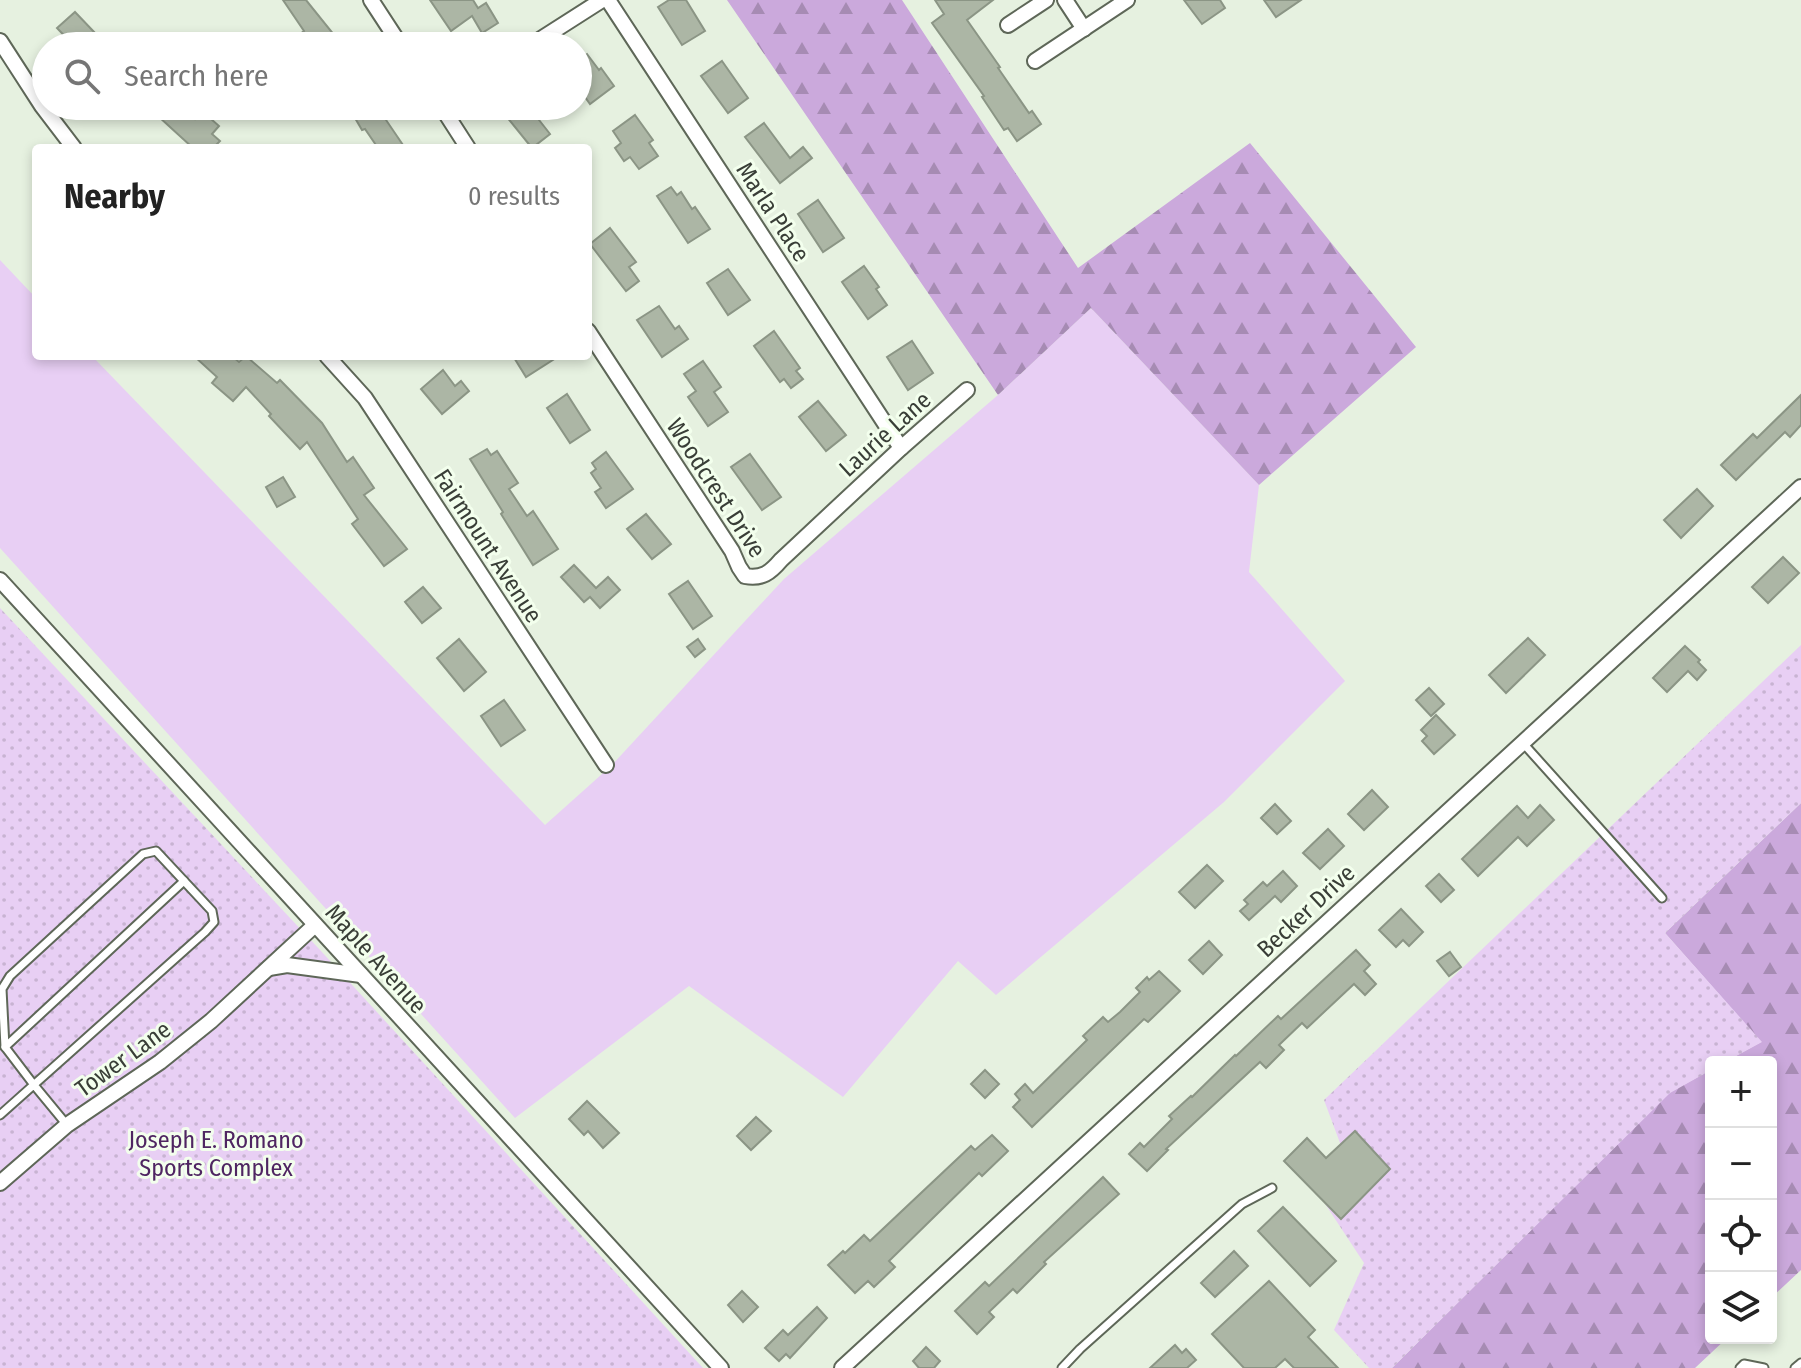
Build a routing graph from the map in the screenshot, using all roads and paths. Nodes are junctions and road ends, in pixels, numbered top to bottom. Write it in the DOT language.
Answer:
graph roads {
  1 [pos="371,0"];
  2 [pos="602,0"];
  3 [pos="608,0"];
  4 [pos="1046,0"];
  5 [pos="1065,0"];
  6 [pos="1127,0"];
  7 [pos="1008,25"];
  8 [pos="1084,29"];
  9 [pos="392,32"];
  10 [pos="552,32"];
  11 [pos="0,41"];
  12 [pos="1035,61"];
  13 [pos="32,91"];
  14 [pos="53,120"];
  15 [pos="450,120"];
  16 [pos="71,144"];
  17 [pos="465,144"];
  18 [pos="592,337"];
  19 [pos="331,360"];
  20 [pos="967,390"];
  21 [pos="901,448"];
  22 [pos="1801,487"];
  23 [pos="832,512"];
  24 [pos="0,580"];
  25 [pos="1522,742"];
  26 [pos="606,765"];
  27 [pos="184,881"];
  28 [pos="1662,898"];
  29 [pos="315,925"];
  30 [pos="268,968"];
  31 [pos="361,975"];
  32 [pos="5,1047"];
  33 [pos="34,1085"];
  34 [pos="0,1115"];
  35 [pos="67,1125"];
  36 [pos="0,1183"];
  37 [pos="1272,1188"];
  38 [pos="1801,1363"];
  39 [pos="721,1368"];
  40 [pos="842,1368"];
  41 [pos="1062,1368"];
  42 [pos="1740,1368"];
  43 [pos="1764,1368"];
  44 [pos="1795,1368"];
  1 -- 9 [label="street"];
  2 -- 10 [label="street"];
  3 -- 21 [label="street, Marla Place"];
  4 -- 7 [label="street"];
  5 -- 8 [label="street"];
  6 -- 8 [label="street"];
  8 -- 12 [label="street"];
  11 -- 13 [label="street"];
  14 -- 16 [label="street"];
  15 -- 17 [label="street"];
  18 -- 23 [label="street, Woodcrest Drive"];
  19 -- 26 [label="street, Fairmount Avenue"];
  20 -- 21 [label="street, Laurie Lane"];
  21 -- 23 [label="street, Laurie Lane"];
  22 -- 25 [label="street, Becker Drive"];
  24 -- 29 [label="street, Maple Avenue"];
  25 -- 28 [label="lane"];
  25 -- 40 [label="street, Becker Drive"];
  27 -- 32 [label="lane"];
  27 -- 32 [label="lane"];
  27 -- 33 [label="lane"];
  29 -- 30 [label="street, Tower Lane"];
  29 -- 31 [label="street, Maple Avenue"];
  30 -- 31 [label="street"];
  30 -- 35 [label="street, Tower Lane"];
  31 -- 39 [label="street, Maple Avenue"];
  32 -- 33 [label="lane"];
  33 -- 34 [label="lane"];
  33 -- 35 [label="lane"];
  35 -- 36 [label="street, Tower Lane"];
  37 -- 41 [label="lane"];
  38 -- 44 [label="lane"];
  42 -- 43 [label="lane"];
}
